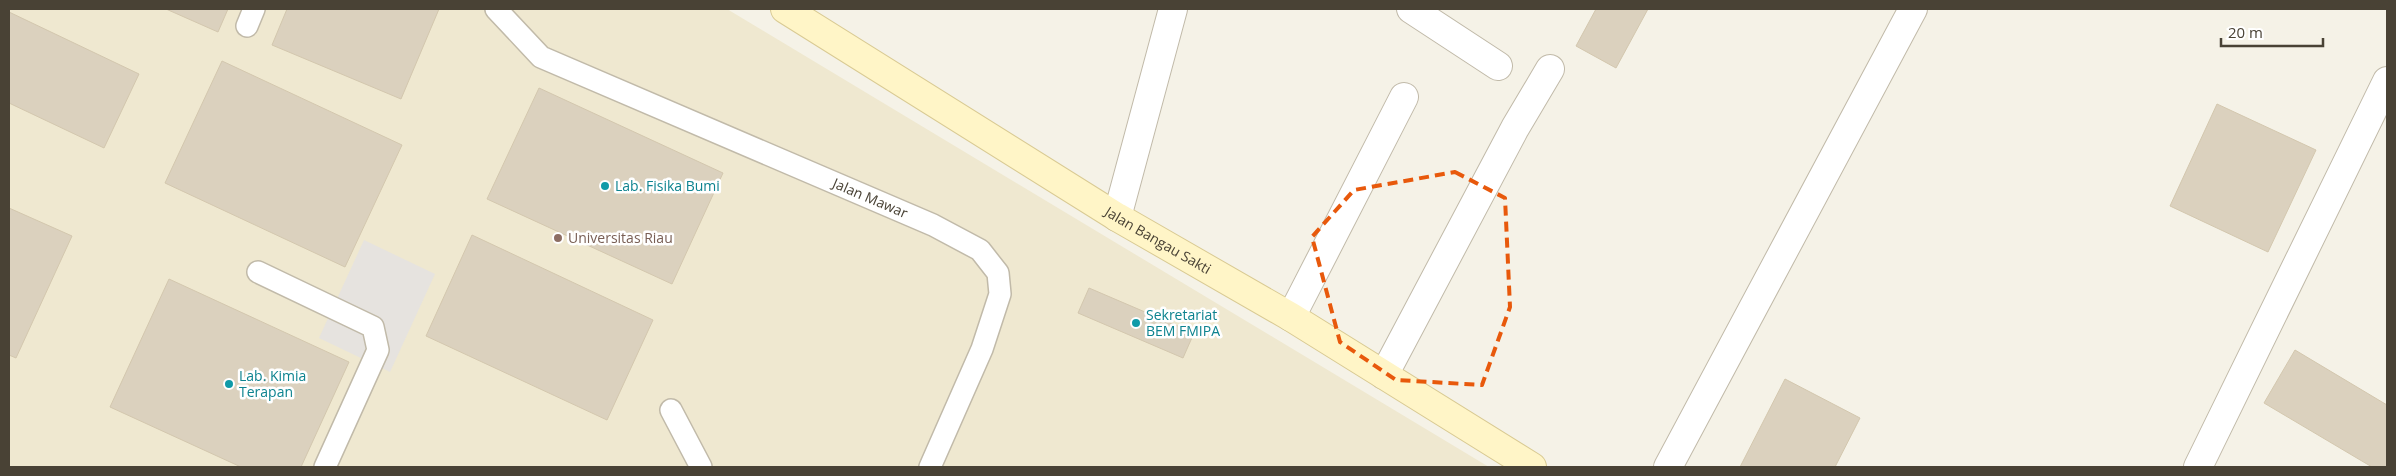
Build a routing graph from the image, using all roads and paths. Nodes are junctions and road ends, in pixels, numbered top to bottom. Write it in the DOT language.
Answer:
graph roads {
  1 [pos="496,9"];
  2 [pos="785,9"];
  3 [pos="1173,9"];
  4 [pos="1411,9"];
  5 [pos="1913,9"];
  6 [pos="1498,66"];
  7 [pos="1550,69"];
  8 [pos="2387,81"];
  9 [pos="1404,97"];
  10 [pos="1117,217"];
  11 [pos="258,272"];
  12 [pos="1291,317"];
  13 [pos="1384,375"];
  14 [pos="671,410"];
  15 [pos="326,467"];
  16 [pos="701,467"];
  17 [pos="930,467"];
  18 [pos="1532,467"];
  19 [pos="1668,467"];
  20 [pos="2198,467"];
  1 -- 17 [label="lane, Jalan Mawar"];
  2 -- 10 [label="street, Jalan Bangau Sakti"];
  3 -- 10 [label="street"];
  4 -- 6 [label="street"];
  5 -- 19 [label="street"];
  7 -- 13 [label="street"];
  8 -- 20 [label="street"];
  9 -- 12 [label="street"];
  10 -- 12 [label="street, Jalan Bangau Sakti"];
  11 -- 15 [label="lane"];
  12 -- 13 [label="street, Jalan Bangau Sakti"];
  13 -- 18 [label="street, Jalan Bangau Sakti"];
  14 -- 16 [label="lane"];
}
